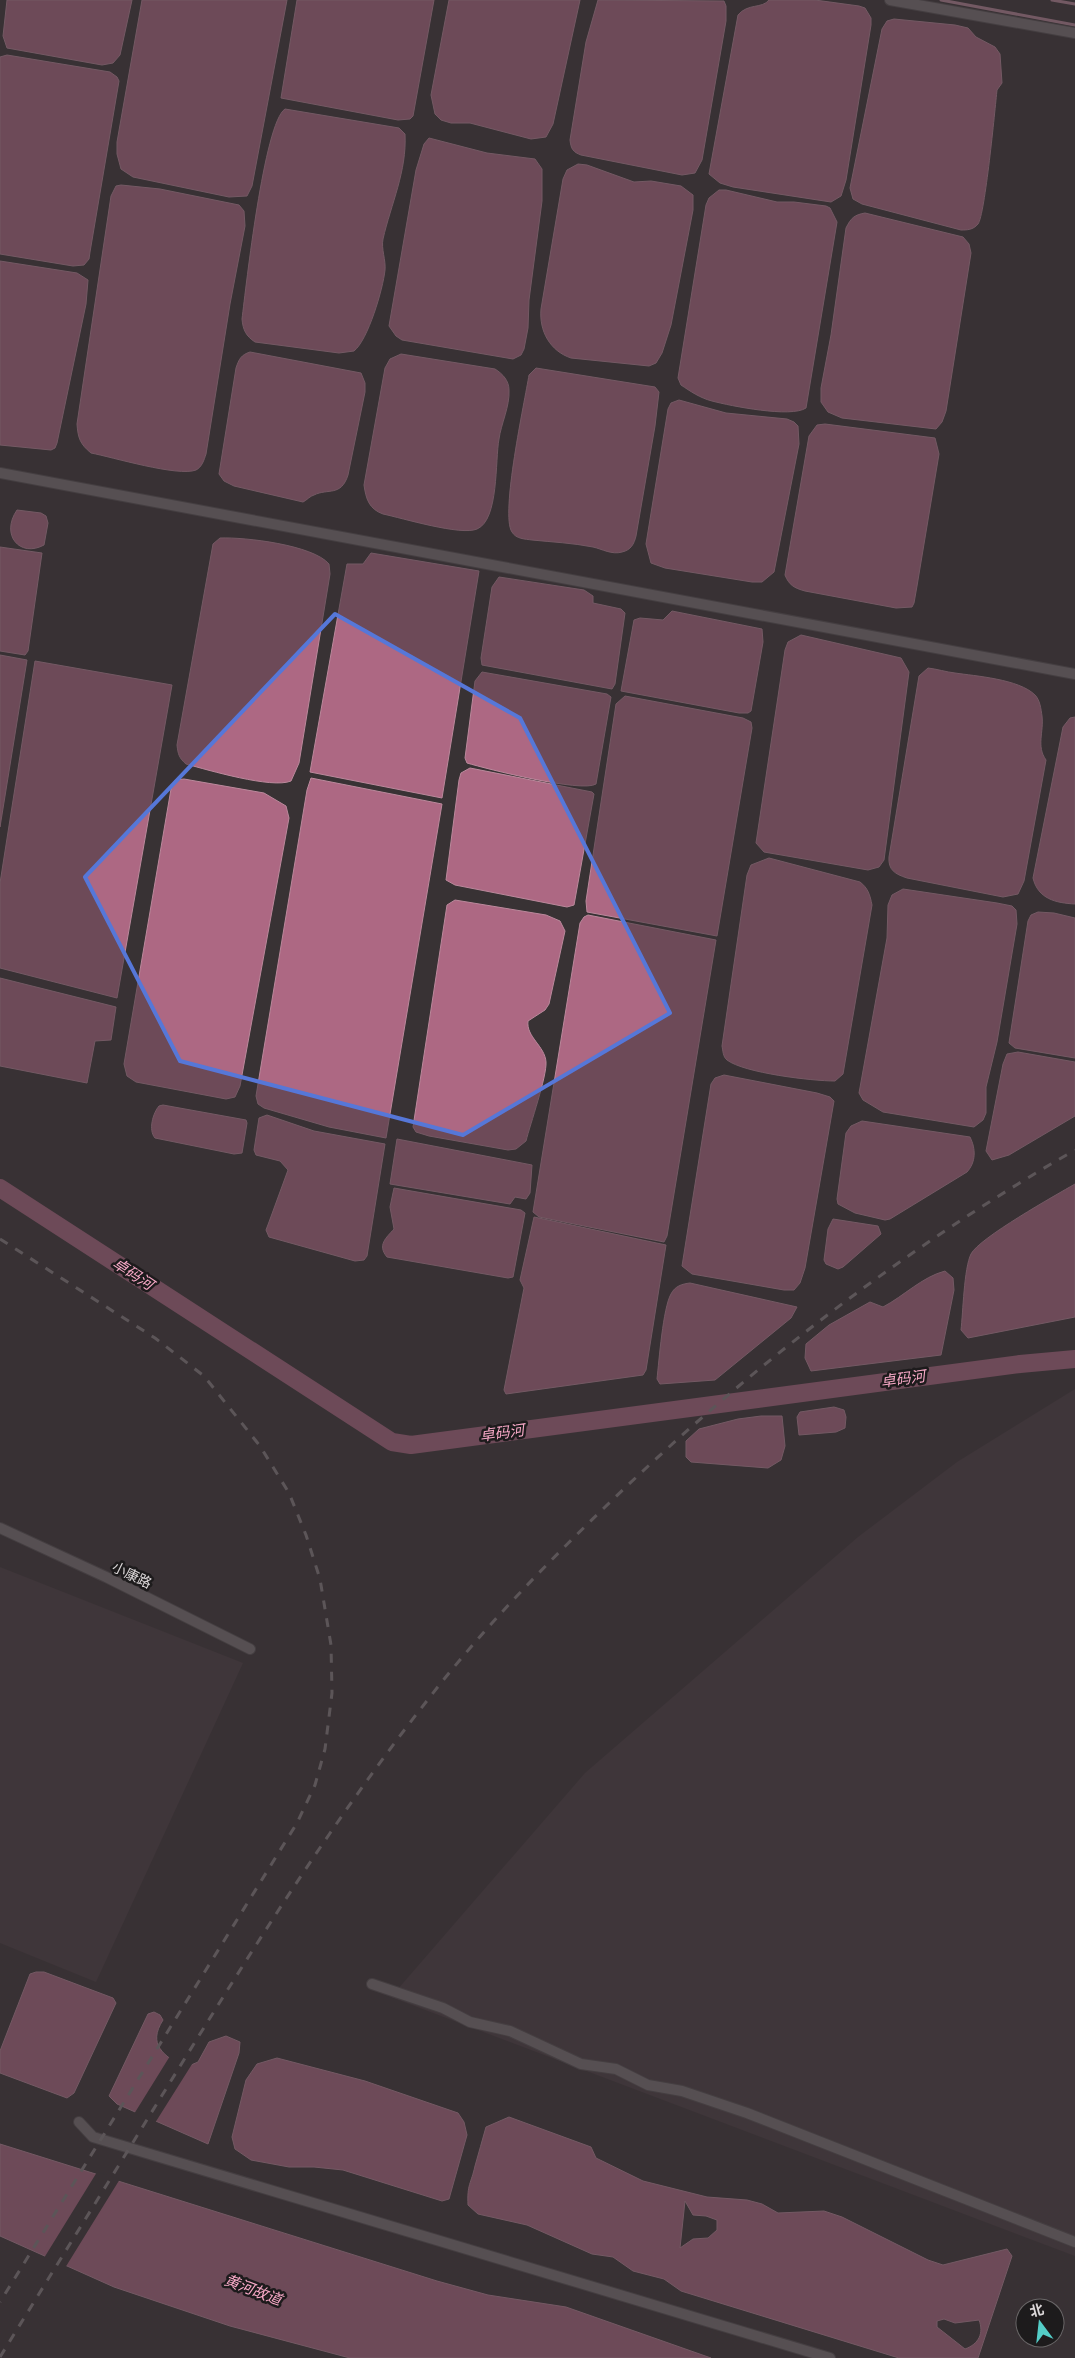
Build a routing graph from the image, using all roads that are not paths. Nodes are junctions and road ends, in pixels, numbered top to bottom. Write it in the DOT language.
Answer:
graph roads {
  1 [pos="890,0"];
  2 [pos="1075,33"];
  3 [pos="0,473"];
  4 [pos="1075,674"];
  5 [pos="0,1528"];
  6 [pos="250,1649"];
  7 [pos="372,1984"];
  8 [pos="79,2122"];
  9 [pos="1075,2242"];
  10 [pos="830,2358"];
  1 -- 2 [label="street"];
  3 -- 4 [label="street"];
  5 -- 6 [label="street, 小康路"];
  7 -- 9 [label="street"];
  8 -- 10 [label="street"];
}
